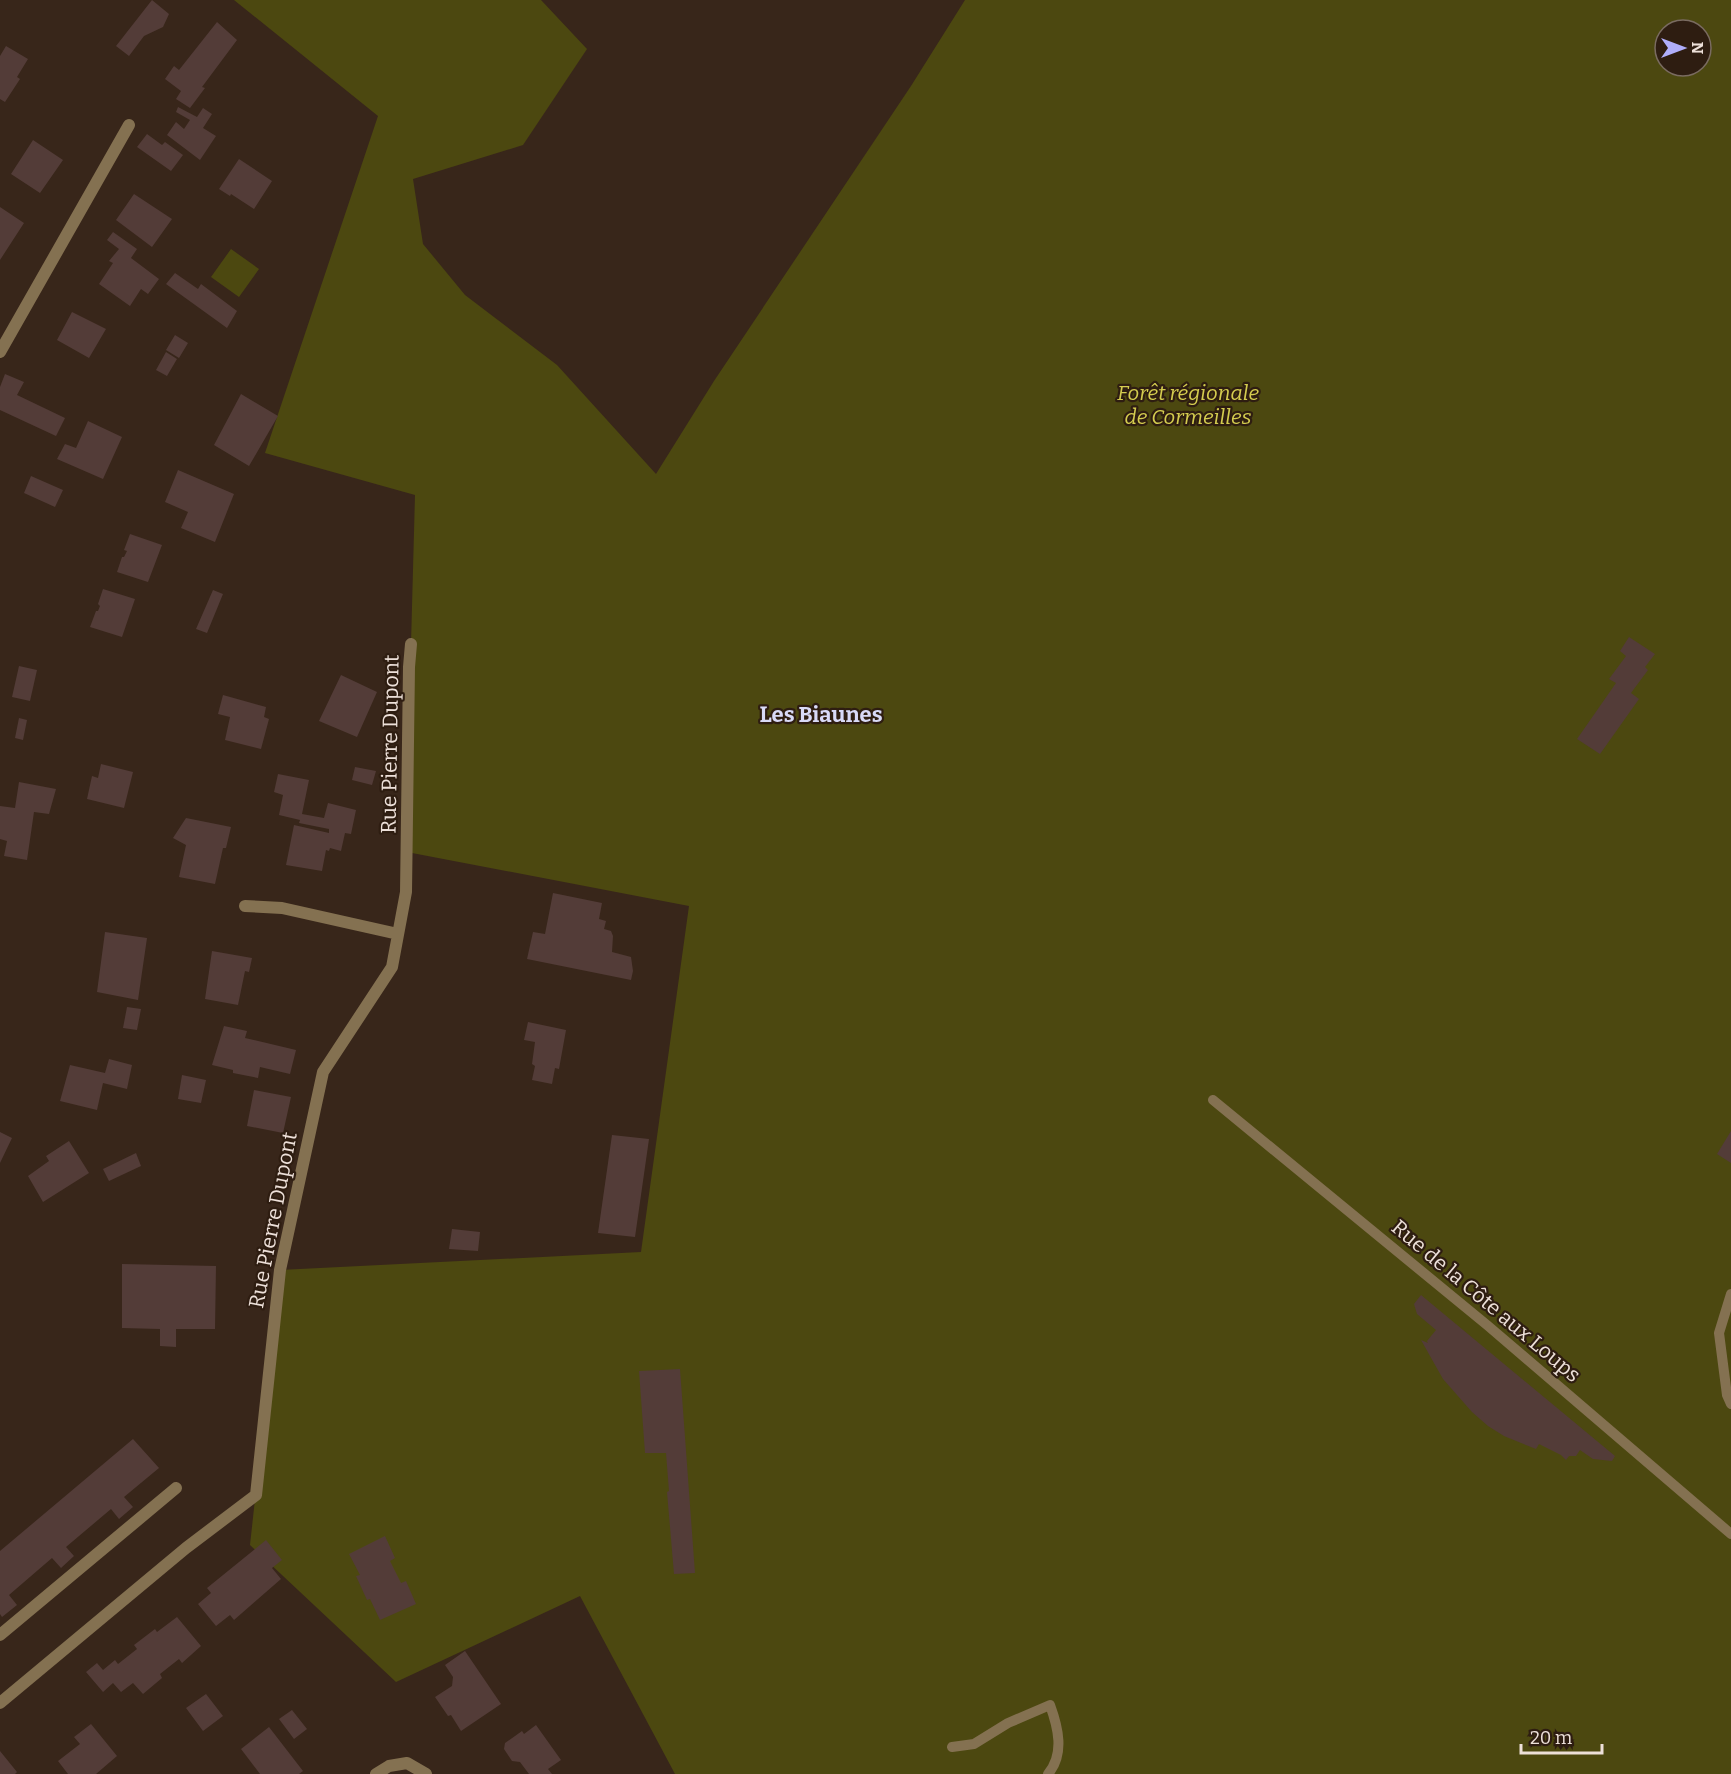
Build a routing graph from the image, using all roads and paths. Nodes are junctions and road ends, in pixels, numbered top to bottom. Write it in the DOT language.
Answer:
graph roads {
  1 [pos="129,125"];
  2 [pos="0,352"];
  3 [pos="411,644"];
  4 [pos="244,906"];
  5 [pos="398,934"];
  6 [pos="1213,1100"];
  7 [pos="1731,1294"];
  8 [pos="1731,1404"];
  9 [pos="176,1488"];
  10 [pos="1731,1534"];
  11 [pos="0,1635"];
  12 [pos="0,1703"];
  13 [pos="952,1747"];
  14 [pos="376,1774"];
  15 [pos="426,1774"];
  16 [pos="1048,1774"];
  1 -- 2 [label="street"];
  3 -- 5 [label="street, Rue Pierre Dupont"];
  4 -- 5 [label="street"];
  5 -- 12 [label="street, Rue Pierre Dupont"];
  6 -- 10 [label="lane, Rue de la Côte aux Loups"];
  7 -- 8 [label="lane"];
  9 -- 11 [label="street"];
  13 -- 16 [label="lane"];
  14 -- 15 [label="street"];
}
